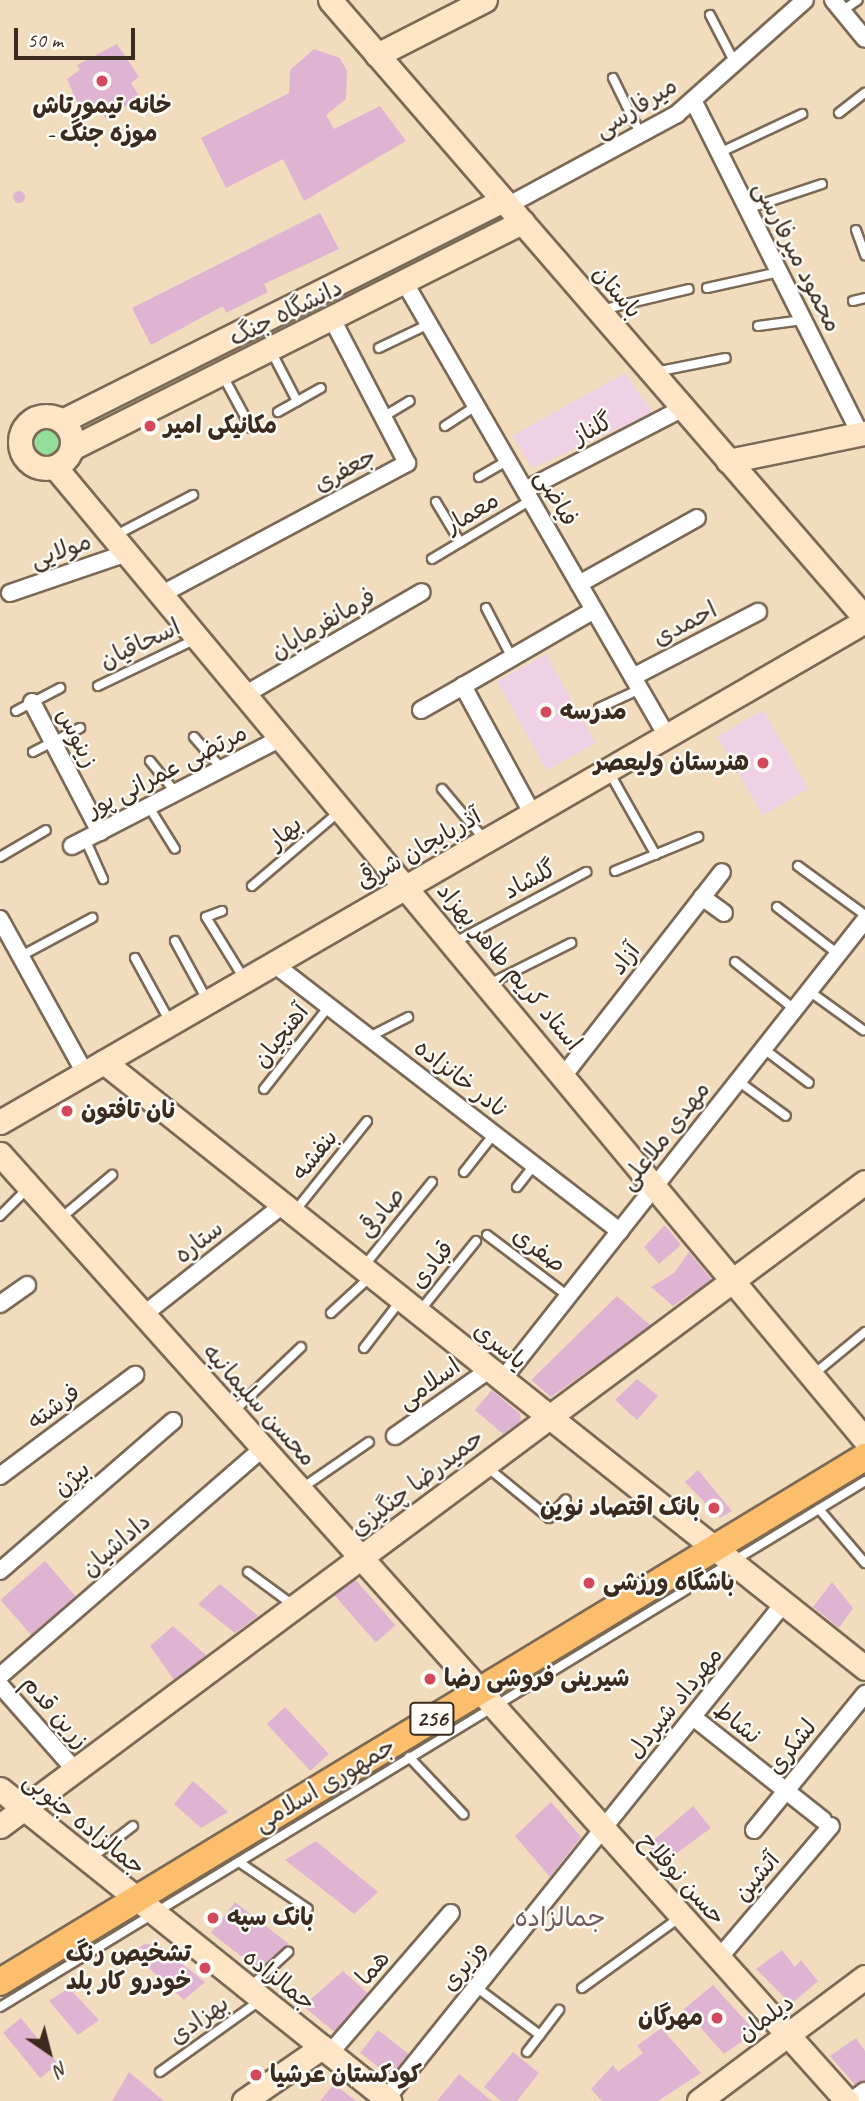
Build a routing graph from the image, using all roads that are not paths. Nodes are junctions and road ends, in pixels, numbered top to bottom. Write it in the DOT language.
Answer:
graph roads {
  1 [pos="330,0"];
  2 [pos="485,0"];
  3 [pos="805,0"];
  4 [pos="858,0"];
  5 [pos="838,6"];
  6 [pos="709,15"];
  7 [pos="864,36"];
  8 [pos="377,55"];
  9 [pos="735,63"];
  10 [pos="613,78"];
  11 [pos="865,93"];
  12 [pos="693,100"];
  13 [pos="839,113"];
  14 [pos="802,114"];
  15 [pos="642,135"];
  16 [pos="719,153"];
  17 [pos="822,184"];
  18 [pos="511,209"];
  19 [pos="747,209"];
  20 [pos="856,230"];
  21 [pos="865,255"];
  22 [pos="779,272"];
  23 [pos="405,283"];
  24 [pos="707,288"];
  25 [pos="689,289"];
  26 [pos="865,298"];
  27 [pos="853,301"];
  28 [pos="598,310"];
  29 [pos="332,319"];
  30 [pos="803,320"];
  31 [pos="429,324"];
  32 [pos="758,326"];
  33 [pos="379,348"];
  34 [pos="270,349"];
  35 [pos="726,358"];
  36 [pos="222,373"];
  37 [pos="652,373"];
  38 [pos="321,388"];
  39 [pos="298,401"];
  40 [pos="410,401"];
  41 [pos="477,407"];
  42 [pos="683,408"];
  43 [pos="278,412"];
  44 [pos="383,416"];
  45 [pos="62,421"];
  46 [pos="445,426"];
  47 [pos="251,428"];
  48 [pos="862,433"];
  49 [pos="10,448"];
  50 [pos="72,448"];
  51 [pos="508,460"];
  52 [pos="728,461"];
  53 [pos="55,467"];
  54 [pos="479,477"];
  55 [pos="193,495"];
  56 [pos="528,495"];
  57 [pos="436,502"];
  58 [pos="697,518"];
  59 [pos="460,542"];
  60 [pos="120,545"];
  61 [pos="432,559"];
  62 [pos="579,584"];
  63 [pos="422,592"];
  64 [pos="10,593"];
  65 [pos="162,594"];
  66 [pos="486,608"];
  67 [pos="594,610"];
  68 [pos="758,612"];
  69 [pos="865,619"];
  70 [pos="199,638"];
  71 [pos="512,658"];
  72 [pos="637,683"];
  73 [pos="98,686"];
  74 [pos="463,686"];
  75 [pos="60,688"];
  76 [pos="246,694"];
  77 [pos="33,702"];
  78 [pos="599,708"];
  79 [pos="421,710"];
  80 [pos="16,711"];
  81 [pos="80,728"];
  82 [pos="667,736"];
  83 [pos="194,737"];
  84 [pos="282,737"];
  85 [pos="53,743"];
  86 [pos="33,752"];
  87 [pos="150,761"];
  88 [pos="222,769"];
  89 [pos="608,770"];
  90 [pos="442,789"];
  91 [pos="176,793"];
  92 [pos="149,807"];
  93 [pos="343,808"];
  94 [pos="532,813"];
  95 [pos="46,830"];
  96 [pos="100,832"];
  97 [pos="698,837"];
  98 [pos="486,841"];
  99 [pos="79,843"];
  100 [pos="174,849"];
  101 [pos="656,855"];
  102 [pos="0,857"];
  103 [pos="799,866"];
  104 [pos="615,871"];
  105 [pos="586,872"];
  106 [pos="722,872"];
  107 [pos="103,879"];
  108 [pos="252,886"];
  109 [pos="408,886"];
  110 [pos="702,897"];
  111 [pos="777,906"];
  112 [pos="222,911"];
  113 [pos="724,913"];
  114 [pos="865,915"];
  115 [pos="92,918"];
  116 [pos="0,919"];
  117 [pos="865,920"];
  118 [pos="175,941"];
  119 [pos="455,942"];
  120 [pos="570,943"];
  121 [pos="838,954"];
  122 [pos="20,956"];
  123 [pos="135,958"];
  124 [pos="735,962"];
  125 [pos="274,964"];
  126 [pos="245,980"];
  127 [pos="489,984"];
  128 [pos="809,991"];
  129 [pos="208,1002"];
  130 [pos="329,1006"];
  131 [pos="794,1009"];
  132 [pos="408,1017"];
  133 [pos="171,1023"];
  134 [pos="863,1030"];
  135 [pos="369,1037"];
  136 [pos="764,1049"];
  137 [pos="94,1068"];
  138 [pos="564,1075"];
  139 [pos="738,1081"];
  140 [pos="809,1083"];
  141 [pos="264,1089"];
  142 [pos="786,1116"];
  143 [pos="367,1121"];
  144 [pos="0,1122"];
  145 [pos="494,1134"];
  146 [pos="0,1154"];
  147 [pos="534,1165"];
  148 [pos="464,1172"];
  149 [pos="112,1175"];
  150 [pos="432,1182"];
  151 [pos="865,1182"];
  152 [pos="517,1186"];
  153 [pos="655,1186"];
  154 [pos="29,1187"];
  155 [pos="288,1209"];
  156 [pos="0,1216"];
  157 [pos="59,1220"];
  158 [pos="620,1231"];
  159 [pos="487,1236"];
  160 [pos="477,1241"];
  161 [pos="366,1272"];
  162 [pos="733,1280"];
  163 [pos="27,1285"];
  164 [pos="568,1296"];
  165 [pos="0,1304"];
  166 [pos="410,1307"];
  167 [pos="331,1313"];
  168 [pos="143,1315"];
  169 [pos="865,1332"];
  170 [pos="300,1348"];
  171 [pos="364,1348"];
  172 [pos="135,1375"];
  173 [pos="495,1375"];
  174 [pos="811,1375"];
  175 [pos="231,1414"];
  176 [pos="548,1418"];
  177 [pos="173,1421"];
  178 [pos="395,1436"];
  179 [pos="865,1440"];
  180 [pos="369,1442"];
  181 [pos="262,1449"];
  182 [pos="865,1457"];
  183 [pos="485,1465"];
  184 [pos="0,1476"];
  185 [pos="865,1481"];
  186 [pos="299,1490"];
  187 [pos="566,1499"];
  188 [pos="819,1509"];
  189 [pos="721,1556"];
  190 [pos="360,1558"];
  191 [pos="865,1563"];
  192 [pos="0,1571"];
  193 [pos="248,1572"];
  194 [pos="783,1604"];
  195 [pos="295,1606"];
  196 [pos="865,1668"];
  197 [pos="0,1676"];
  198 [pos="0,1685"];
  199 [pos="865,1694"];
  200 [pos="485,1699"];
  201 [pos="693,1717"];
  202 [pos="410,1757"];
  203 [pos="75,1770"];
  204 [pos="0,1789"];
  205 [pos="786,1790"];
  206 [pos="23,1809"];
  207 [pos="463,1814"];
  208 [pos="0,1826"];
  209 [pos="133,1826"];
  210 [pos="603,1829"];
  211 [pos="754,1830"];
  212 [pos="88,1861"];
  213 [pos="239,1862"];
  214 [pos="144,1907"];
  215 [pos="308,1909"];
  216 [pos="451,1913"];
  217 [pos="681,1916"];
  218 [pos="288,1952"];
  219 [pos="719,1958"];
  220 [pos="865,1977"];
  221 [pos="0,1982"];
  222 [pos="476,1987"];
  223 [pos="582,1987"];
  224 [pos="255,1994"];
  225 [pos="0,2007"];
  226 [pos="559,2010"];
  227 [pos="540,2035"];
  228 [pos="788,2035"];
  229 [pos="326,2050"];
  230 [pos="527,2052"];
  231 [pos="160,2072"];
  232 [pos="865,2091"];
  233 [pos="841,2099"];
  234 [pos="389,2100"];
  235 [pos="244,2101"];
  236 [pos="699,2101"];
  1 -- 8 [label="street, باستان"];
  2 -- 8 [label="street"];
  3 -- 9 [label="street, میرفارسی"];
  4 -- 5 [label="lane"];
  5 -- 7 [label="street"];
  6 -- 9 [label="lane"];
  8 -- 18 [label="street, باستان"];
  9 -- 12 [label="street, میرفارسی"];
  10 -- 15 [label="lane"];
  11 -- 13 [label="lane"];
  12 -- 15 [label="street, میرفارسی"];
  12 -- 16 [label="street, محمود میرفارسی"];
  14 -- 16 [label="lane"];
  15 -- 18 [label="street, میرفارسی"];
  16 -- 19 [label="street, محمود میرفارسی"];
  17 -- 19 [label="lane"];
  18 -- 23 [label="street, دانشگاه جنگ"];
  18 -- 28 [label="street, باستان"];
  18 -- 45 [label="street, دانشگاه جنگ"];
  19 -- 22 [label="street, محمود میرفارسی"];
  20 -- 21 [label="lane"];
  22 -- 24 [label="lane"];
  22 -- 30 [label="street, محمود میرفارسی"];
  23 -- 29 [label="street, دانشگاه جنگ"];
  23 -- 31 [label="street, فیاضی"];
  25 -- 28 [label="lane"];
  26 -- 27 [label="lane"];
  28 -- 37 [label="street, باستان"];
  29 -- 34 [label="street, دانشگاه جنگ"];
  29 -- 44 [label="street, جعفری"];
  30 -- 32 [label="lane"];
  30 -- 48 [label="street, محمود میرفارسی"];
  31 -- 33 [label="lane"];
  31 -- 41 [label="street, فیاضی"];
  34 -- 36 [label="street, دانشگاه جنگ"];
  34 -- 39 [label="lane"];
  35 -- 37 [label="lane"];
  36 -- 47 [label="lane"];
  36 -- 50 [label="street, دانشگاه جنگ"];
  37 -- 42 [label="street, باستان"];
  38 -- 39 [label="lane"];
  39 -- 43 [label="lane"];
  40 -- 44 [label="lane"];
  41 -- 46 [label="lane"];
  41 -- 51 [label="street, فیاضی"];
  42 -- 52 [label="street, باستان"];
  42 -- 56 [label="street, گلناز"];
  44 -- 65 [label="street, جعفری"];
  45 -- 49 [label="street"];
  45 -- 50 [label="street"];
  48 -- 52 [label="street"];
  49 -- 53 [label="street"];
  50 -- 53 [label="street"];
  51 -- 54 [label="lane"];
  51 -- 56 [label="street, فیاضی"];
  52 -- 69 [label="street, باستان"];
  53 -- 60 [label="street, استاد کریم طاهر بهزاد"];
  55 -- 60 [label="lane"];
  56 -- 59 [label="lane, معمار"];
  56 -- 62 [label="street, فیاضی"];
  57 -- 59 [label="lane"];
  58 -- 62 [label="street"];
  59 -- 61 [label="lane, معمار"];
  60 -- 64 [label="street, مولایی"];
  60 -- 65 [label="street, استاد کریم طاهر بهزاد"];
  62 -- 67 [label="street, فیاضی"];
  63 -- 76 [label="street, فرمانفرمایان"];
  65 -- 70 [label="street, استاد کریم طاهر بهزاد"];
  66 -- 71 [label="lane"];
  67 -- 71 [label="street"];
  67 -- 72 [label="street, فیاضی"];
  68 -- 72 [label="street, احمدی"];
  69 -- 82 [label="street, آذربایجان شرقی"];
  70 -- 73 [label="lane, اسحاقیان"];
  70 -- 76 [label="street, استاد کریم طاهر بهزاد"];
  71 -- 74 [label="street"];
  72 -- 78 [label="lane"];
  72 -- 82 [label="street, فیاضی"];
  74 -- 79 [label="street"];
  74 -- 94 [label="street"];
  75 -- 77 [label="lane"];
  76 -- 84 [label="street, استاد کریم طاهر بهزاد"];
  77 -- 80 [label="lane"];
  77 -- 85 [label="street, زینوس"];
  81 -- 85 [label="lane"];
  82 -- 89 [label="street, آذربایجان شرقی"];
  83 -- 88 [label="lane"];
  84 -- 88 [label="street, مرتضی عمرانی پور"];
  84 -- 93 [label="street, استاد کریم طاهر بهزاد"];
  85 -- 86 [label="lane"];
  85 -- 96 [label="street, زینوس"];
  87 -- 91 [label="lane"];
  88 -- 91 [label="street, مرتضی عمرانی پور"];
  89 -- 94 [label="street, آذربایجان شرقی"];
  89 -- 101 [label="lane"];
  90 -- 98 [label="lane"];
  91 -- 92 [label="street, مرتضی عمرانی پور"];
  92 -- 96 [label="street, مرتضی عمرانی پور"];
  92 -- 100 [label="lane"];
  93 -- 108 [label="lane, بهار"];
  93 -- 109 [label="street, استاد کریم طاهر بهزاد"];
  94 -- 98 [label="street, آذربایجان شرقی"];
  95 -- 102 [label="lane"];
  96 -- 99 [label="street, مرتضی عمرانی پور"];
  97 -- 101 [label="lane"];
  98 -- 109 [label="street, آذربایجان شرقی"];
  99 -- 107 [label="lane"];
  101 -- 104 [label="lane"];
  103 -- 114 [label="lane"];
  105 -- 119 [label="lane, گلشاد"];
  106 -- 110 [label="street, آزاد"];
  109 -- 119 [label="street, استاد کریم طاهر بهزاد"];
  109 -- 125 [label="street, آذربایجان شرقی"];
  110 -- 113 [label="street"];
  110 -- 138 [label="street, آزاد"];
  111 -- 121 [label="lane"];
  112 -- 126 [label="lane"];
  115 -- 122 [label="lane"];
  116 -- 122 [label="street"];
  117 -- 121 [label="street, مهدی ملاعلی"];
  118 -- 129 [label="lane"];
  119 -- 127 [label="street, استاد کریم طاهر بهزاد"];
  120 -- 127 [label="lane"];
  121 -- 128 [label="street, مهدی ملاعلی"];
  122 -- 137 [label="street"];
  123 -- 133 [label="lane"];
  124 -- 131 [label="lane"];
  125 -- 126 [label="street, آذربایجان شرقی"];
  125 -- 130 [label="street, نادر خانزاده"];
  126 -- 129 [label="street, آذربایجان شرقی"];
  127 -- 138 [label="street, استاد کریم طاهر بهزاد"];
  128 -- 131 [label="street, مهدی ملاعلی"];
  128 -- 134 [label="lane"];
  129 -- 133 [label="street, آذربایجان شرقی"];
  130 -- 135 [label="street, نادر خانزاده"];
  130 -- 141 [label="lane, آهنچیان"];
  131 -- 136 [label="street, مهدی ملاعلی"];
  132 -- 135 [label="lane"];
  133 -- 137 [label="street, آذربایجان شرقی"];
  135 -- 145 [label="street, نادر خانزاده"];
  136 -- 139 [label="street, مهدی ملاعلی"];
  136 -- 140 [label="lane"];
  137 -- 144 [label="street, آذربایجان شرقی"];
  137 -- 155 [label="street, یاسری"];
  138 -- 153 [label="street, استاد کریم طاهر بهزاد"];
  139 -- 142 [label="lane"];
  139 -- 153 [label="street, مهدی ملاعلی"];
  143 -- 155 [label="lane, بنفشه"];
  145 -- 147 [label="street, نادر خانزاده"];
  145 -- 148 [label="lane"];
  146 -- 154 [label="street, محسن سلیمانیه"];
  147 -- 152 [label="lane"];
  147 -- 158 [label="street, نادر خانزاده"];
  149 -- 157 [label="lane"];
  150 -- 161 [label="lane, صادقی"];
  151 -- 162 [label="street, حمیدرضا چنگیزی"];
  153 -- 158 [label="street, مهدی ملاعلی"];
  153 -- 162 [label="street, استاد کریم طاهر بهزاد"];
  154 -- 156 [label="lane"];
  154 -- 157 [label="street, محسن سلیمانیه"];
  155 -- 161 [label="street, یاسری"];
  155 -- 168 [label="street, ستاره"];
  157 -- 168 [label="street, محسن سلیمانیه"];
  158 -- 164 [label="street, مهدی ملاعلی"];
  159 -- 164 [label="lane, صفری"];
  160 -- 166 [label="lane, قبادی"];
  161 -- 166 [label="street, یاسری"];
  161 -- 167 [label="lane, صادقی"];
  162 -- 174 [label="street, استاد کریم طاهر بهزاد"];
  162 -- 176 [label="street, حمیدرضا چنگیزی"];
  163 -- 165 [label="street"];
  164 -- 173 [label="street, مهدی ملاعلی"];
  166 -- 171 [label="lane, قبادی"];
  166 -- 173 [label="street, یاسری"];
  168 -- 175 [label="street, محسن سلیمانیه"];
  169 -- 174 [label="lane"];
  170 -- 175 [label="lane"];
  172 -- 184 [label="street, فرشته"];
  173 -- 176 [label="street, یاسری"];
  173 -- 178 [label="street, اسلامی"];
  174 -- 179 [label="street, استاد کریم طاهر بهزاد"];
  175 -- 181 [label="street, محسن سلیمانیه"];
  176 -- 183 [label="street, حمیدرضا چنگیزی"];
  176 -- 189 [label="street, یاسری"];
  177 -- 192 [label="street, بیژن"];
  180 -- 186 [label="lane"];
  181 -- 186 [label="street, محسن سلیمانیه"];
  181 -- 197 [label="street, داداشیان"];
  182 -- 189 [label="main road, جمهوری اسلامی / 256"];
  183 -- 187 [label="lane"];
  183 -- 190 [label="street, حمیدرضا چنگیزی"];
  185 -- 188 [label="lane"];
  186 -- 190 [label="street, محسن سلیمانیه"];
  188 -- 189 [label="lane"];
  188 -- 191 [label="lane"];
  189 -- 194 [label="street, یاسری"];
  189 -- 200 [label="main road, جمهوری اسلامی / 256"];
  190 -- 195 [label="street, حمیدرضا چنگیزی"];
  190 -- 200 [label="street, محسن سلیمانیه"];
  193 -- 195 [label="lane"];
  194 -- 196 [label="street, یاسری"];
  194 -- 201 [label="street, مهرداد شیردل"];
  195 -- 203 [label="street, حمیدرضا چنگیزی"];
  198 -- 203 [label="street, زرین قدم"];
  199 -- 205 [label="street, لشکری"];
  200 -- 202 [label="lane"];
  200 -- 210 [label="street, حسن نوفلاح"];
  200 -- 214 [label="main road, جمهوری اسلامی / 256"];
  201 -- 205 [label="street, نشاط"];
  201 -- 210 [label="street, مهرداد شیردل"];
  202 -- 207 [label="lane"];
  202 -- 213 [label="lane"];
  203 -- 206 [label="street, حمیدرضا چنگیزی"];
  204 -- 206 [label="street, جمالزاده جنوبی"];
  205 -- 211 [label="street, لشکری"];
  205 -- 219 [label="street, آتشین"];
  206 -- 208 [label="street, حمیدرضا چنگیزی"];
  206 -- 212 [label="street, جمالزاده جنوبی"];
  209 -- 212 [label="lane"];
  210 -- 217 [label="street, حسن نوفلاح"];
  210 -- 222 [label="street, وزیری"];
  212 -- 214 [label="street, جمالزاده جنوبی"];
  213 -- 214 [label="lane"];
  213 -- 215 [label="lane"];
  214 -- 221 [label="main road, جمهوری اسلامی / 256"];
  214 -- 224 [label="street, جمالزاده"];
  214 -- 225 [label="lane"];
  216 -- 229 [label="street, هما"];
  217 -- 219 [label="street, حسن نوفلاح"];
  217 -- 223 [label="lane"];
  218 -- 224 [label="lane, بهزادی"];
  219 -- 228 [label="street, حسن نوفلاح"];
  220 -- 228 [label="street, دیلمان"];
  222 -- 227 [label="lane"];
  222 -- 234 [label="street, وزیری"];
  224 -- 229 [label="street, جمالزاده"];
  224 -- 231 [label="lane, بهزادی"];
  226 -- 227 [label="lane"];
  227 -- 230 [label="lane"];
  228 -- 233 [label="street, حسن نوفلاح"];
  228 -- 236 [label="street, دیلمان"];
  229 -- 234 [label="street, جمالزاده"];
  229 -- 235 [label="street"];
  232 -- 233 [label="street"];
}
